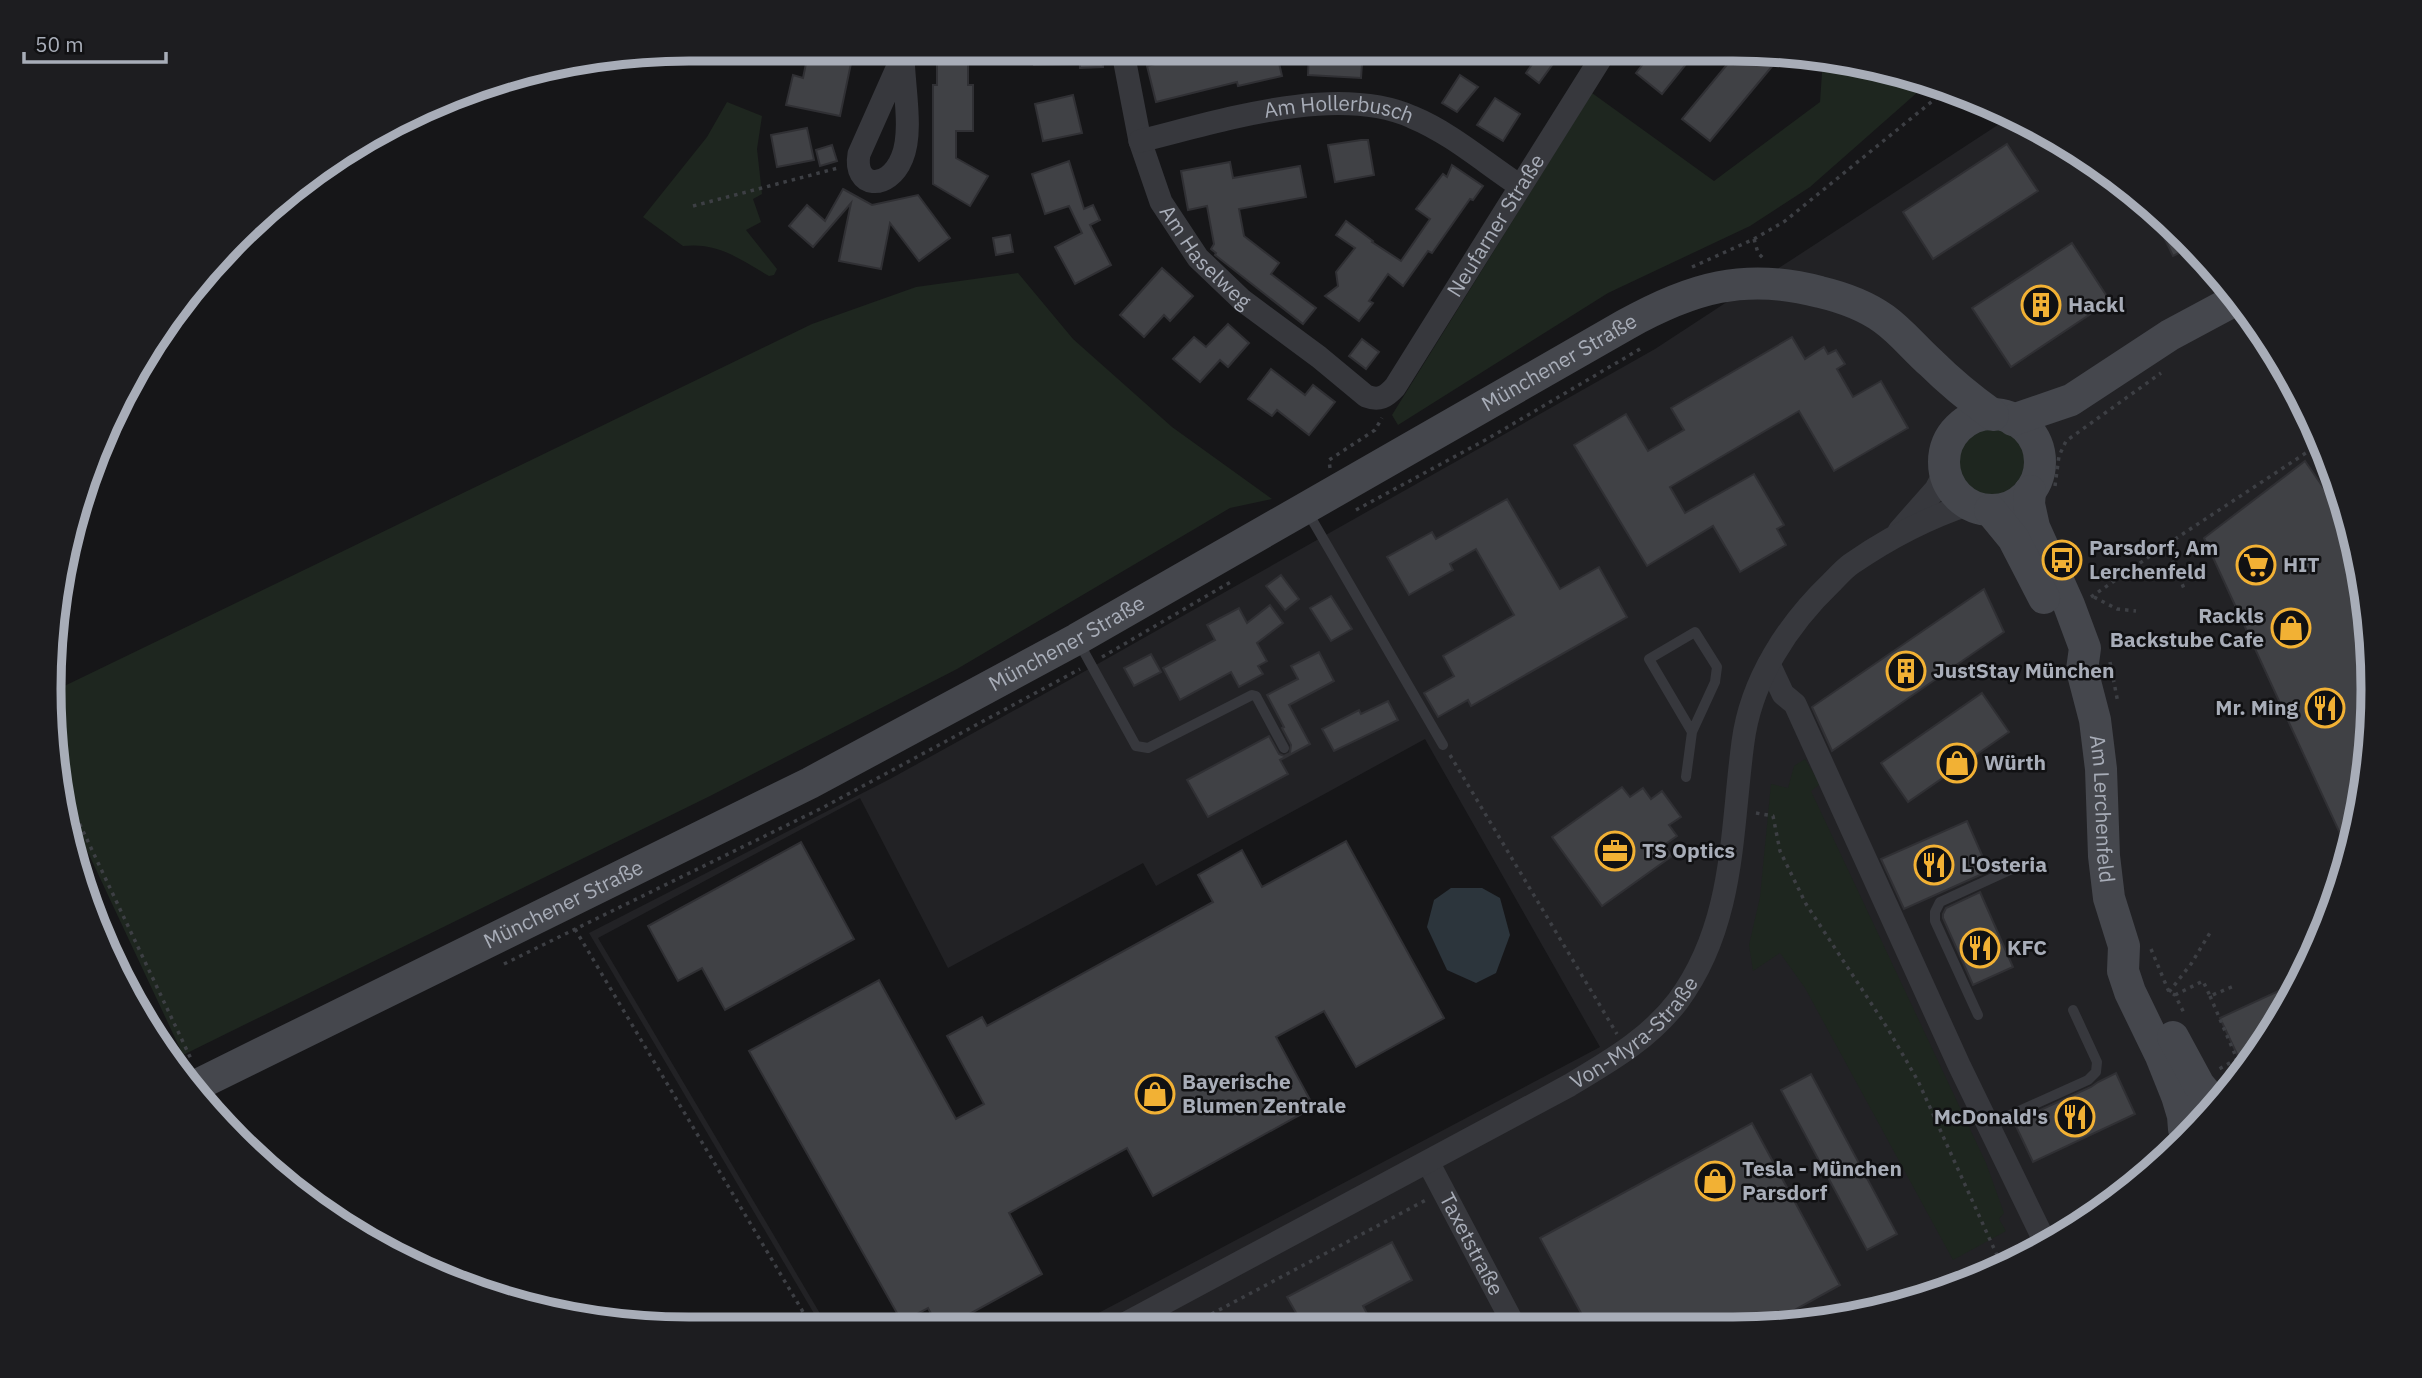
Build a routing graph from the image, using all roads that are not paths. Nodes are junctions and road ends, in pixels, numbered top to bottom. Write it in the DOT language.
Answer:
graph roads {
  1 [pos="899,61"];
  2 [pos="904,61"];
  3 [pos="1125,61"];
  4 [pos="1599,61"];
  5 [pos="1140,141"];
  6 [pos="1520,186"];
  7 [pos="2228,304"];
  8 [pos="1930,363"];
  9 [pos="1381,398"];
  10 [pos="2071,400"];
  11 [pos="2003,417"];
  12 [pos="1950,439"];
  13 [pos="2038,452"];
  14 [pos="1945,472"];
  15 [pos="2042,491"];
  16 [pos="1979,507"];
  17 [pos="1306,508"];
  18 [pos="1897,534"];
  19 [pos="1083,651"];
  20 [pos="1769,664"];
  21 [pos="2082,670"];
  22 [pos="1692,732"];
  23 [pos="1443,745"];
  24 [pos="1284,748"];
  25 [pos="1686,777"];
  26 [pos="2023,864"];
  27 [pos="2123,946"];
  28 [pos="2073,1010"];
  29 [pos="1978,1015"];
  30 [pos="201,1083"];
  31 [pos="2209,1098"];
  32 [pos="2186,1123"];
  33 [pos="1989,1125"];
  34 [pos="1428,1162"];
  35 [pos="2042,1236"];
  36 [pos="1138,1317"];
  37 [pos="1510,1317"];
  1 -- 2 [label="street"];
  3 -- 5 [label="street, Am Haselweg"];
  4 -- 6 [label="street, Neufarner Straße"];
  5 -- 6 [label="street, Am Hollerbusch"];
  5 -- 9 [label="street, Am Haselweg"];
  6 -- 9 [label="street, Neufarner Straße"];
  7 -- 10 [label="street"];
  8 -- 11 [label="street, Münchener Straße"];
  8 -- 12 [label="street, Münchener Straße"];
  8 -- 17 [label="street, Münchener Straße"];
  10 -- 11 [label="street"];
  10 -- 13 [label="street"];
  11 -- 12 [label="street"];
  11 -- 13 [label="street"];
  12 -- 14 [label="street"];
  13 -- 15 [label="street, Am Lerchenfeld"];
  14 -- 16 [label="street, Am Lerchenfeld"];
  14 -- 18 [label="street, Von-Myra-Straße"];
  15 -- 16 [label="street"];
  15 -- 21 [label="street, Am Lerchenfeld"];
  16 -- 18 [label="street, Von-Myra-Straße"];
  16 -- 21 [label="street, Am Lerchenfeld"];
  17 -- 19 [label="street, Münchener Straße"];
  17 -- 23 [label="lane"];
  18 -- 20 [label="street, Von-Myra-Straße"];
  19 -- 24 [label="lane"];
  19 -- 30 [label="street, Münchener Straße"];
  20 -- 33 [label="street"];
  20 -- 34 [label="street, Von-Myra-Straße"];
  21 -- 27 [label="street, Am Lerchenfeld"];
  22 -- 22 [label="lane"];
  22 -- 25 [label="lane"];
  26 -- 29 [label="lane"];
  27 -- 31 [label="street, Am Lerchenfeld"];
  27 -- 32 [label="street, Am Lerchenfeld"];
  28 -- 33 [label="lane"];
  33 -- 35 [label="street"];
  34 -- 36 [label="street, Von-Myra-Straße"];
  34 -- 37 [label="street, Taxetstraße"];
}
